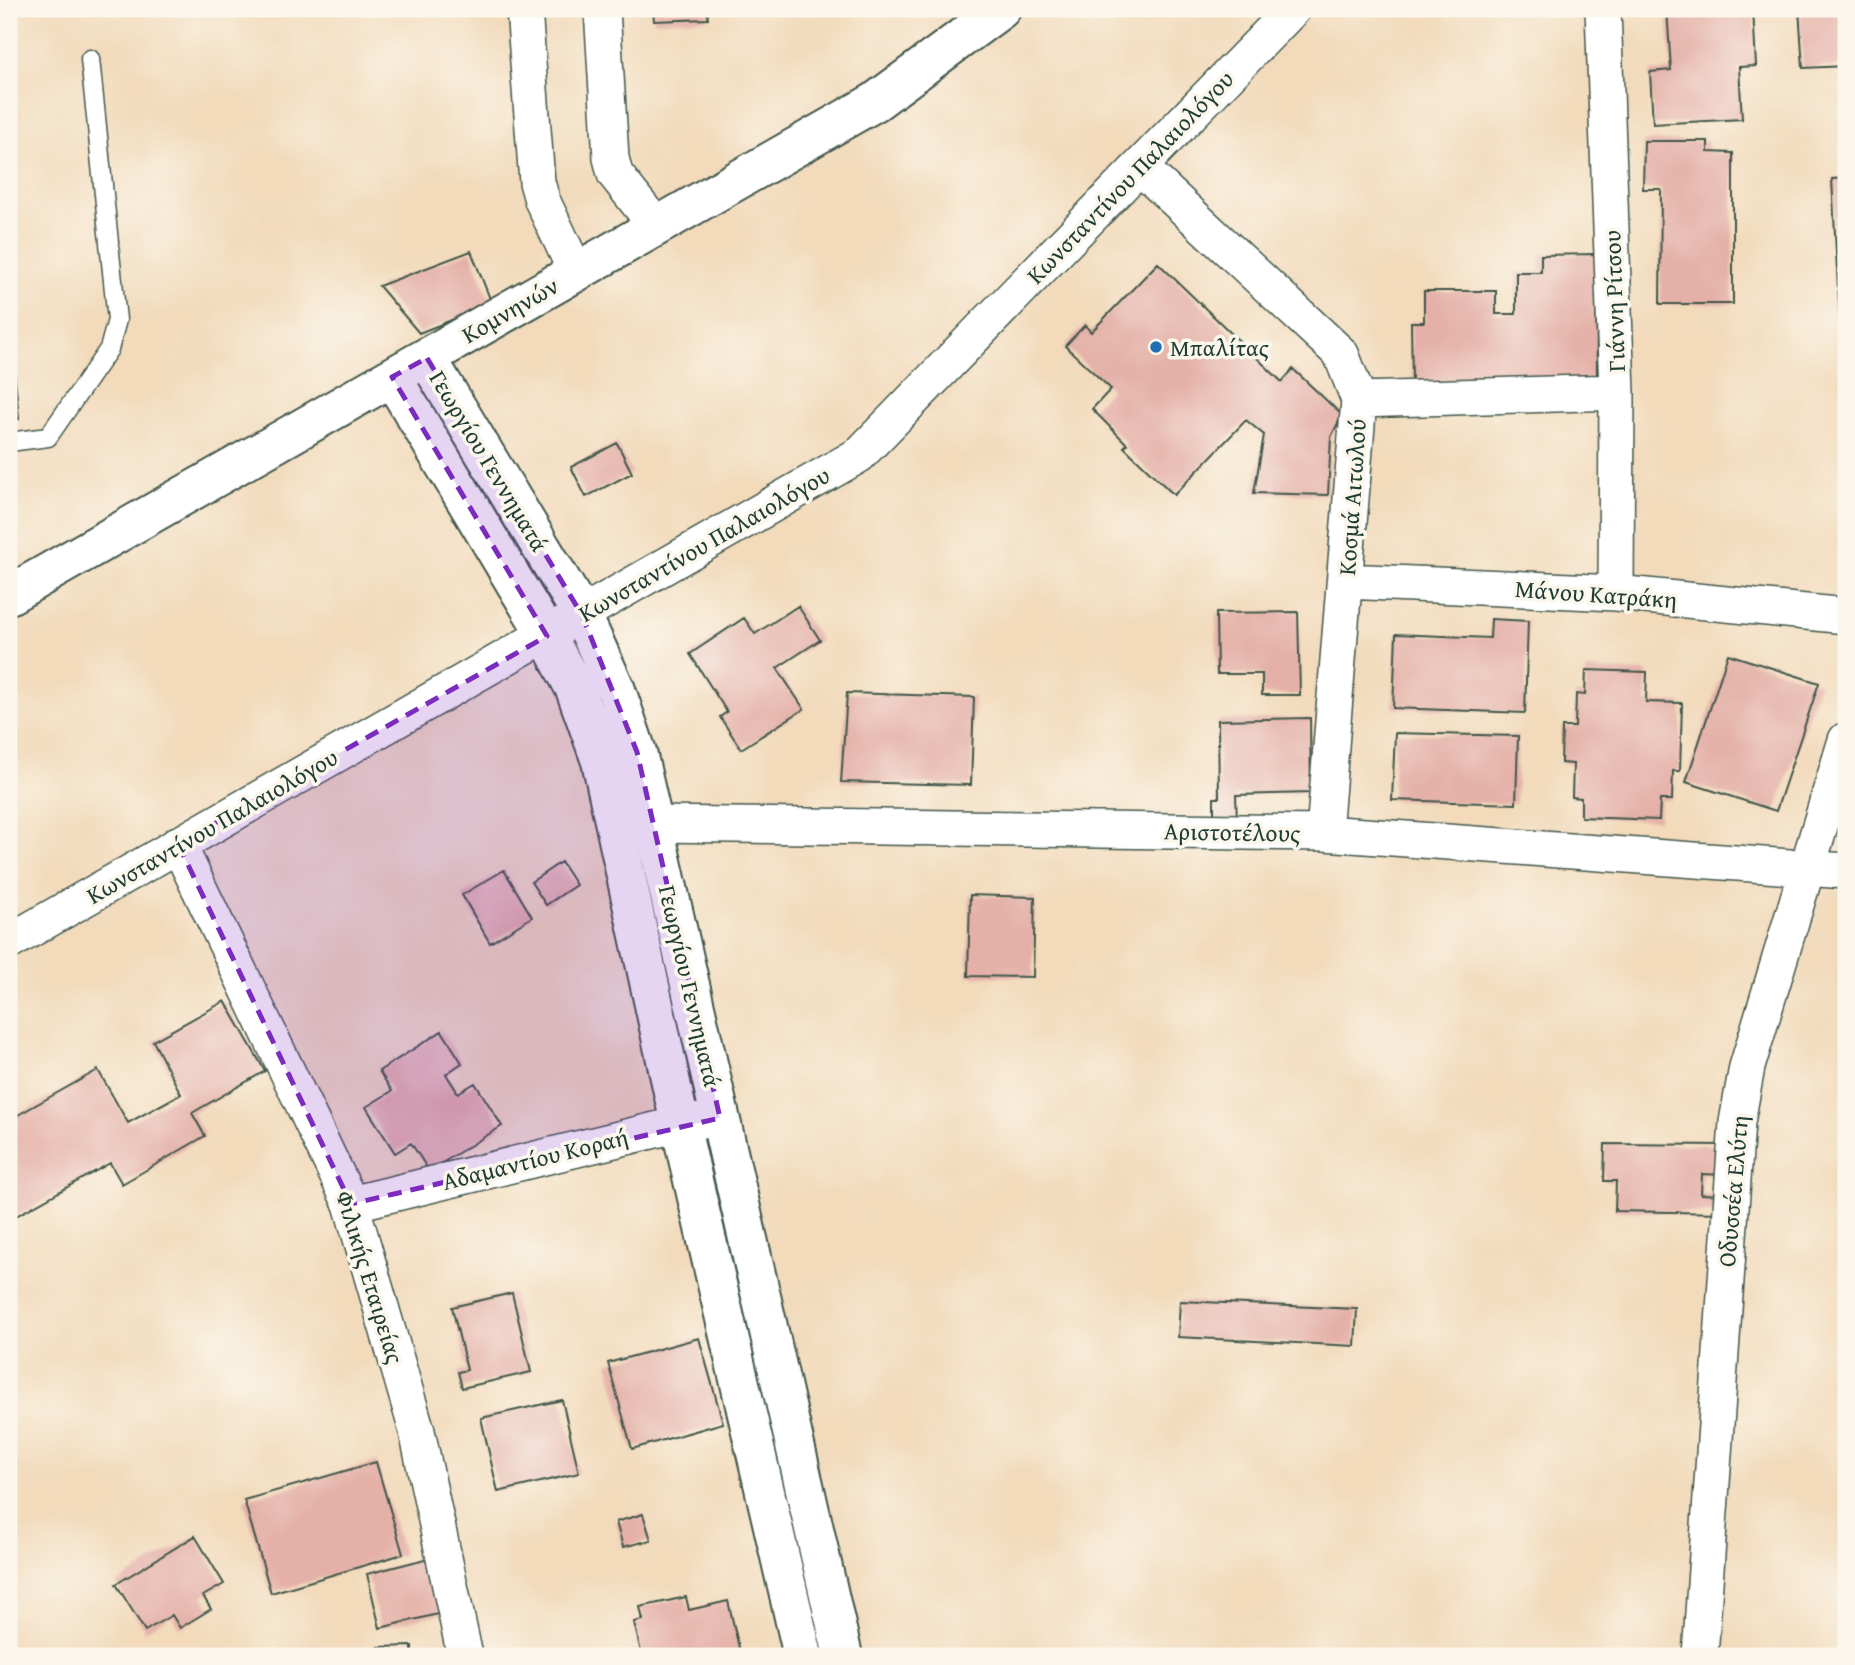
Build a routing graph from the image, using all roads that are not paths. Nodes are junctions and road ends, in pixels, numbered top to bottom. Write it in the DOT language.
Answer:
graph roads {
  1 [pos="524,9"];
  2 [pos="602,9"];
  3 [pos="1293,9"];
  4 [pos="1603,9"];
  5 [pos="984,15"];
  6 [pos="90,59"];
  7 [pos="1140,167"];
  8 [pos="657,227"];
  9 [pos="576,272"];
  10 [pos="427,358"];
  11 [pos="392,377"];
  12 [pos="1617,392"];
  13 [pos="1359,400"];
  14 [pos="9,442"];
  15 [pos="1345,581"];
  16 [pos="1616,593"];
  17 [pos="9,595"];
  18 [pos="582,615"];
  19 [pos="1846,616"];
  20 [pos="547,636"];
  21 [pos="1846,740"];
  22 [pos="635,828"];
  23 [pos="1324,833"];
  24 [pos="178,844"];
  25 [pos="1807,868"];
  26 [pos="1846,871"];
  27 [pos="9,942"];
  28 [pos="720,1118"];
  29 [pos="680,1124"];
  30 [pos="351,1204"];
  31 [pos="464,1656"];
  32 [pos="803,1656"];
  33 [pos="843,1656"];
  34 [pos="1700,1656"];
  1 -- 9 [label="street"];
  2 -- 8 [label="street"];
  3 -- 7 [label="street, Κωνσταντίνου Παλαιολόγου"];
  4 -- 12 [label="street, Γιάννη Ρίτσου"];
  5 -- 8 [label="street, Κομνηνών"];
  6 -- 14 [label="lane"];
  7 -- 13 [label="street, Κοσμά Αιτωλού"];
  7 -- 18 [label="street, Κωνσταντίνου Παλαιολόγου"];
  8 -- 9 [label="street, Κομνηνών"];
  9 -- 10 [label="street, Κομνηνών"];
  10 -- 11 [label="street, Κομνηνών"];
  10 -- 18 [label="street, Γεωργίου Γεννηματά"];
  11 -- 17 [label="street, Κομνηνών"];
  11 -- 20 [label="street, Γεωργίου Γεννηματά"];
  12 -- 13 [label="street"];
  12 -- 16 [label="street, Γιάννη Ρίτσου"];
  13 -- 15 [label="street, Κοσμά Αιτωλού"];
  15 -- 16 [label="street, Μάνου Κατράκη"];
  15 -- 23 [label="street, Κοσμά Αιτωλού"];
  16 -- 19 [label="street, Μάνου Κατράκη"];
  18 -- 20 [label="street, Κωνσταντίνου Παλαιολόγου"];
  18 -- 22 [label="street, Γεωργίου Γεννηματά"];
  20 -- 22 [label="street, Γεωργίου Γεννηματά"];
  20 -- 24 [label="street, Κωνσταντίνου Παλαιολόγου"];
  21 -- 25 [label="street, Οδυσσέα Ελύτη"];
  22 -- 23 [label="street, Αριστοτέλους"];
  22 -- 28 [label="street, Γεωργίου Γεννηματά"];
  22 -- 29 [label="street, Γεωργίου Γεννηματά"];
  23 -- 25 [label="street, Αριστοτέλους"];
  24 -- 27 [label="street, Κωνσταντίνου Παλαιολόγου"];
  24 -- 30 [label="street, Φιλικής Εταιρείας"];
  25 -- 26 [label="street, Αριστοτέλους"];
  25 -- 34 [label="street, Οδυσσέα Ελύτη"];
  28 -- 29 [label="street, Αδαμαντίου Κοραή"];
  28 -- 33 [label="street, Γεωργίου Γεννηματά"];
  29 -- 30 [label="street, Αδαμαντίου Κοραή"];
  29 -- 32 [label="street, Γεωργίου Γεννηματά"];
  30 -- 31 [label="street, Φιλικής Εταιρείας"];
}
